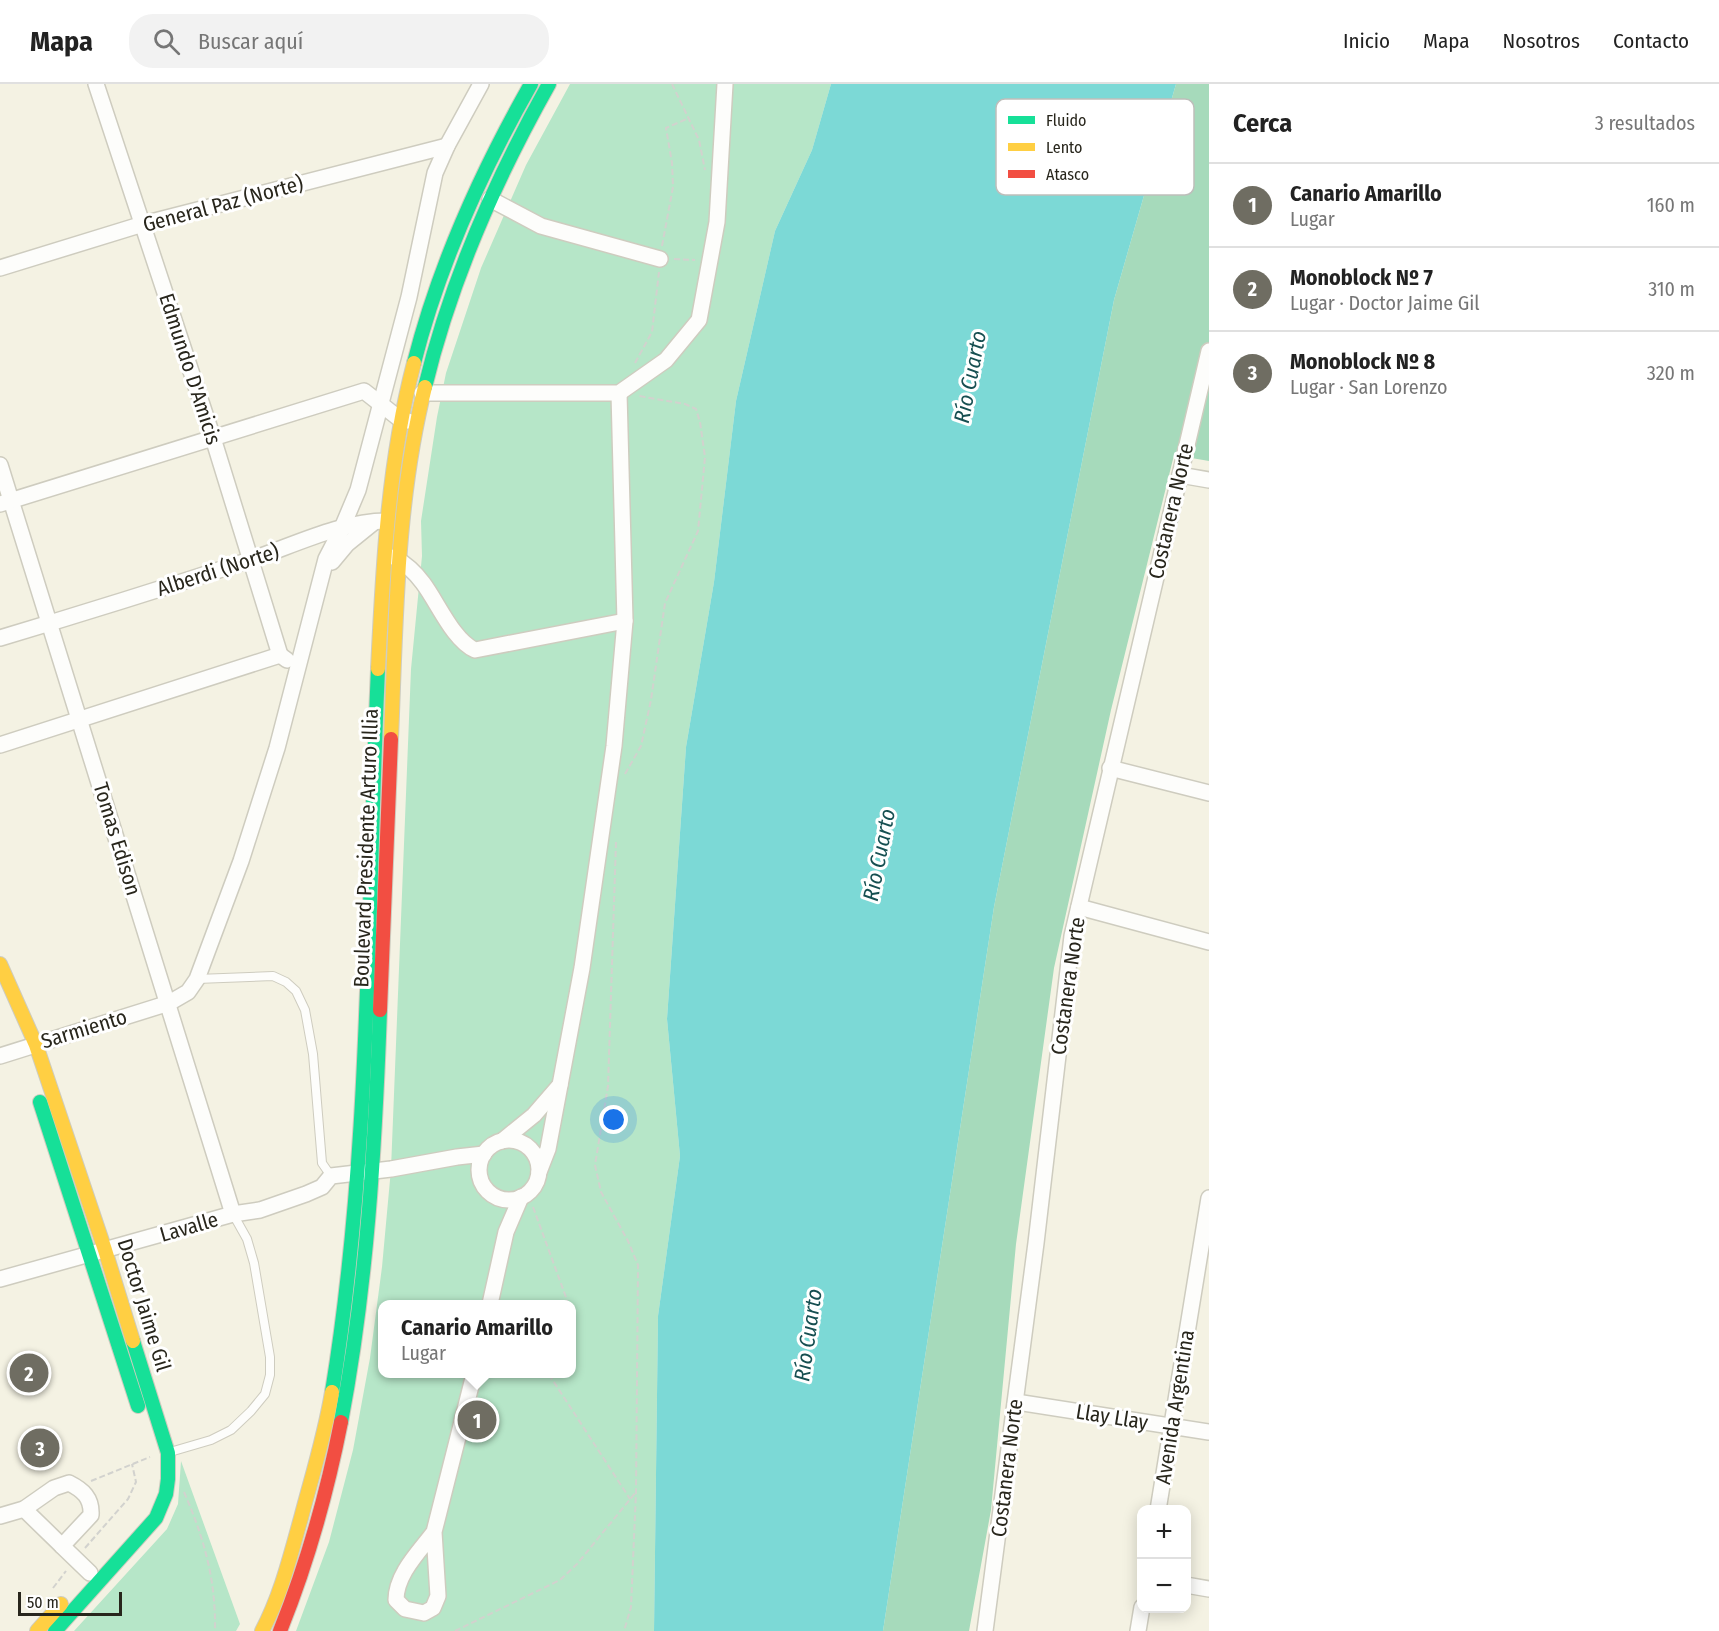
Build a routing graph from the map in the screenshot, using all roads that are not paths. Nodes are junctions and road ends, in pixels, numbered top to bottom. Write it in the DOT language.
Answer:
graph roads {
  1 [pos="96,84"];
  2 [pos="481,84"];
  3 [pos="531,84"];
  4 [pos="549,84"];
  5 [pos="725,84"];
  6 [pos="447,146"];
  7 [pos="490,199"];
  8 [pos="143,224"];
  9 [pos="660,259"];
  10 [pos="0,268"];
  11 [pos="1209,351"];
  12 [pos="422,393"];
  13 [pos="620,393"];
  14 [pos="380,404"];
  15 [pos="401,420"];
  16 [pos="416,423"];
  17 [pos="213,438"];
  18 [pos="0,465"];
  19 [pos="1180,475"];
  20 [pos="1209,480"];
  21 [pos="5,502"];
  22 [pos="381,521"];
  23 [pos="342,528"];
  24 [pos="384,550"];
  25 [pos="398,559"];
  26 [pos="251,560"];
  27 [pos="323,573"];
  28 [pos="625,621"];
  29 [pos="50,623"];
  30 [pos="0,638"];
  31 [pos="280,656"];
  32 [pos="297,667"];
  33 [pos="79,719"];
  34 [pos="0,746"];
  35 [pos="1110,768"];
  36 [pos="1209,793"];
  37 [pos="1078,907"];
  38 [pos="1209,942"];
  39 [pos="0,964"];
  40 [pos="197,979"];
  41 [pos="0,998"];
  42 [pos="169,1003"];
  43 [pos="28,1051"];
  44 [pos="0,1056"];
  45 [pos="560,1085"];
  46 [pos="37,1094"];
  47 [pos="502,1141"];
  48 [pos="484,1154"];
  49 [pos="457,1157"];
  50 [pos="365,1172"];
  51 [pos="539,1172"];
  52 [pos="331,1176"];
  53 [pos="482,1182"];
  54 [pos="518,1196"];
  55 [pos="1209,1198"];
  56 [pos="233,1214"];
  57 [pos="105,1250"];
  58 [pos="89,1253"];
  59 [pos="0,1278"];
  60 [pos="491,1300"];
  61 [pos="473,1378"];
  62 [pos="1016,1402"];
  63 [pos="143,1422"];
  64 [pos="1172,1426"];
  65 [pos="1209,1432"];
  66 [pos="161,1454"];
  67 [pos="1159,1505"];
  68 [pos="24,1509"];
  69 [pos="0,1516"];
  70 [pos="434,1532"];
  71 [pos="62,1546"];
  72 [pos="90,1573"];
  73 [pos="1191,1586"];
  74 [pos="1209,1589"];
  75 [pos="1141,1613"];
  76 [pos="38,1631"];
  77 [pos="55,1631"];
  78 [pos="262,1631"];
  79 [pos="280,1631"];
  80 [pos="985,1631"];
  81 [pos="1138,1631"];
  1 -- 8 [label="street, Edmundo D'Amicis"];
  2 -- 6 [label="street"];
  3 -- 15 [label="main road, Boulevard Presidente Arturo Illia"];
  4 -- 7 [label="main road, Boulevard Presidente Arturo Illia"];
  5 -- 13 [label="street"];
  6 -- 8 [label="street, General Paz (Norte)"];
  6 -- 14 [label="street"];
  7 -- 9 [label="street"];
  7 -- 12 [label="main road, Boulevard Presidente Arturo Illia"];
  8 -- 10 [label="street, General Paz (Norte)"];
  8 -- 17 [label="street, Edmundo D'Amicis"];
  11 -- 19 [label="street, Costanera Norte"];
  12 -- 13 [label="street"];
  12 -- 16 [label="main road, Boulevard Presidente Arturo Illia"];
  13 -- 28 [label="street"];
  14 -- 15 [label="street"];
  14 -- 17 [label="street"];
  14 -- 23 [label="street"];
  15 -- 16 [label="street"];
  15 -- 22 [label="main road, Boulevard Presidente Arturo Illia"];
  16 -- 25 [label="main road, Boulevard Presidente Arturo Illia"];
  17 -- 21 [label="street"];
  17 -- 26 [label="street, Edmundo D'Amicis"];
  18 -- 21 [label="street, Tomas Edison"];
  19 -- 20 [label="street"];
  19 -- 35 [label="street, Costanera Norte"];
  21 -- 29 [label="street, Tomas Edison"];
  22 -- 23 [label="street, Alberdi (Norte)"];
  22 -- 24 [label="main road, Boulevard Presidente Arturo Illia"];
  22 -- 27 [label="street"];
  23 -- 26 [label="street, Alberdi (Norte)"];
  23 -- 27 [label="street"];
  24 -- 25 [label="street"];
  24 -- 50 [label="main road, Boulevard Presidente Arturo Illia"];
  25 -- 28 [label="street"];
  25 -- 50 [label="main road, Boulevard Presidente Arturo Illia"];
  26 -- 29 [label="street, Alberdi (Norte)"];
  26 -- 31 [label="street, Edmundo D'Amicis"];
  27 -- 32 [label="street"];
  28 -- 45 [label="street"];
  29 -- 30 [label="street, Alberdi (Norte)"];
  29 -- 33 [label="street, Tomas Edison"];
  31 -- 32 [label="street"];
  31 -- 33 [label="street"];
  32 -- 40 [label="street"];
  33 -- 34 [label="street"];
  33 -- 42 [label="street, Tomas Edison"];
  35 -- 36 [label="street"];
  35 -- 37 [label="street, Costanera Norte"];
  37 -- 38 [label="street"];
  37 -- 62 [label="street, Costanera Norte"];
  39 -- 43 [label="main road, Doctor Jaime Gil"];
  40 -- 42 [label="street, Sarmiento"];
  40 -- 52 [label="lane"];
  41 -- 43 [label="main road, Doctor Jaime Gil"];
  42 -- 43 [label="street, Sarmiento"];
  42 -- 56 [label="street, Tomas Edison"];
  43 -- 44 [label="street, Sarmiento"];
  43 -- 57 [label="main road, Doctor Jaime Gil"];
  45 -- 47 [label="street"];
  45 -- 51 [label="street"];
  46 -- 58 [label="main road, Doctor Jaime Gil"];
  47 -- 48 [label="street"];
  47 -- 51 [label="street"];
  48 -- 49 [label="street, Lavalle"];
  48 -- 53 [label="street"];
  49 -- 50 [label="street, Lavalle"];
  49 -- 53 [label="street"];
  50 -- 52 [label="street, Lavalle"];
  50 -- 78 [label="main road, Boulevard Presidente Arturo Illia"];
  50 -- 79 [label="main road, Boulevard Presidente Arturo Illia"];
  51 -- 54 [label="street"];
  52 -- 56 [label="street, Lavalle"];
  53 -- 54 [label="street"];
  54 -- 60 [label="street"];
  55 -- 64 [label="street, Avenida Argentina"];
  56 -- 57 [label="street, Lavalle"];
  56 -- 66 [label="lane"];
  57 -- 58 [label="street, Lavalle"];
  57 -- 66 [label="main road, Doctor Jaime Gil"];
  58 -- 59 [label="street, Lavalle"];
  58 -- 63 [label="main road, Doctor Jaime Gil"];
  61 -- 70 [label="street"];
  62 -- 64 [label="street, Llay Llay"];
  62 -- 80 [label="street, Costanera Norte"];
  64 -- 65 [label="street, Llay Llay"];
  64 -- 67 [label="street, Avenida Argentina"];
  66 -- 72 [label="main road, Doctor Jaime Gil"];
  66 -- 77 [label="main road, Doctor Jaime Gil"];
  68 -- 69 [label="street"];
  68 -- 71 [label="street"];
  68 -- 71 [label="street"];
  70 -- 70 [label="street"];
  71 -- 72 [label="street"];
  72 -- 76 [label="main road, Doctor Jaime Gil"];
  73 -- 74 [label="street"];
  75 -- 81 [label="street"];
}
